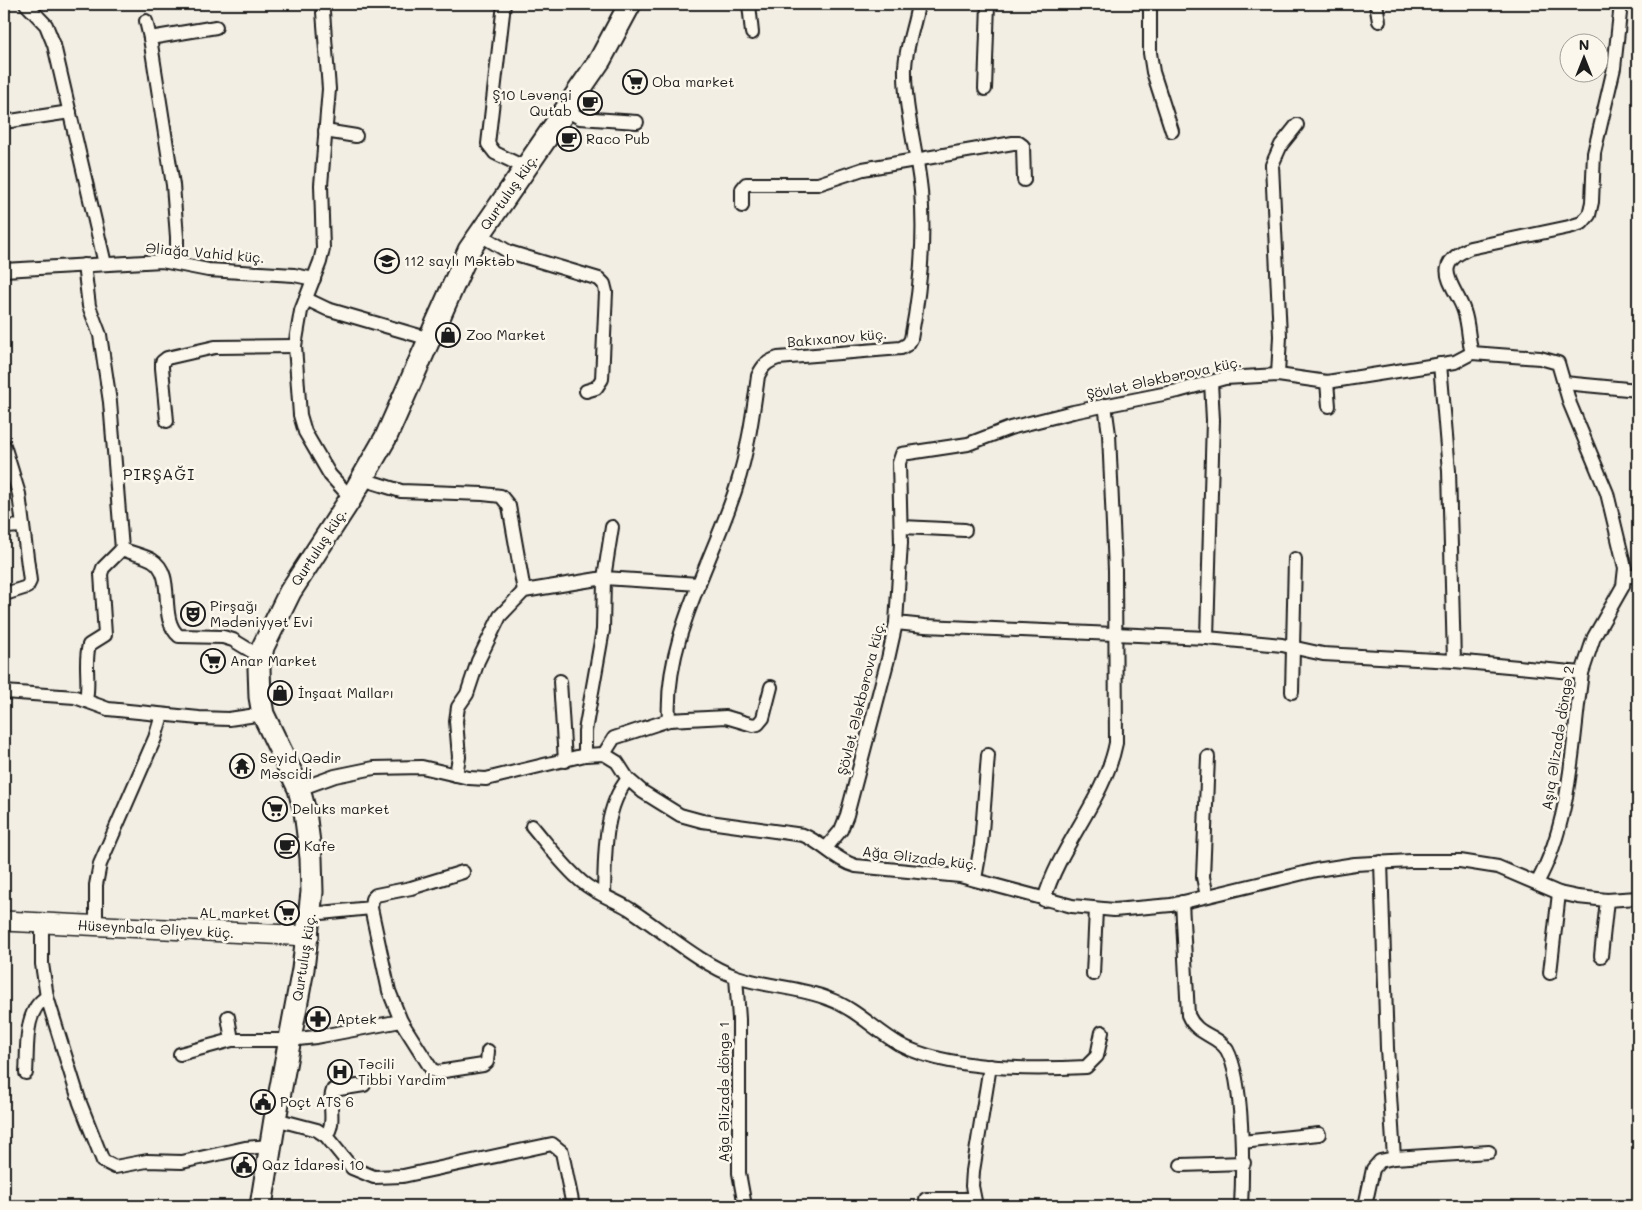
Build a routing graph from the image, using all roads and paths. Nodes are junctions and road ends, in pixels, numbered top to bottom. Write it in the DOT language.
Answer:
graph roads {
  1 [pos="26,4"];
  2 [pos="504,4"];
  3 [pos="630,4"];
  4 [pos="748,4"];
  5 [pos="918,4"];
  6 [pos="988,4"];
  7 [pos="1148,4"];
  8 [pos="1376,4"];
  9 [pos="1621,4"];
  10 [pos="323,12"];
  11 [pos="146,21"];
  12 [pos="1378,21"];
  13 [pos="216,27"];
  14 [pos="752,33"];
  15 [pos="150,38"];
  16 [pos="985,89"];
  17 [pos="566,110"];
  18 [pos="70,112"];
  19 [pos="4,122"];
  20 [pos="637,122"];
  21 [pos="1298,125"];
  22 [pos="1172,130"];
  23 [pos="325,131"];
  24 [pos="356,136"];
  25 [pos="916,159"];
  26 [pos="526,168"];
  27 [pos="1024,180"];
  28 [pos="742,206"];
  29 [pos="479,234"];
  30 [pos="177,263"];
  31 [pos="105,264"];
  32 [pos="84,265"];
  33 [pos="5,266"];
  34 [pos="314,279"];
  35 [pos="306,299"];
  36 [pos="430,339"];
  37 [pos="295,346"];
  38 [pos="1476,354"];
  39 [pos="1440,364"];
  40 [pos="1278,375"];
  41 [pos="1210,382"];
  42 [pos="1327,382"];
  43 [pos="1564,384"];
  44 [pos="1638,390"];
  45 [pos="586,391"];
  46 [pos="1105,405"];
  47 [pos="1329,406"];
  48 [pos="167,421"];
  49 [pos="4,445"];
  50 [pos="362,479"];
  51 [pos="351,498"];
  52 [pos="23,526"];
  53 [pos="4,527"];
  54 [pos="612,527"];
  55 [pos="902,527"];
  56 [pos="966,530"];
  57 [pos="122,549"];
  58 [pos="1296,559"];
  59 [pos="1625,576"];
  60 [pos="1638,576"];
  61 [pos="604,578"];
  62 [pos="699,584"];
  63 [pos="524,591"];
  64 [pos="5,594"];
  65 [pos="896,623"];
  66 [pos="1115,635"];
  67 [pos="1207,638"];
  68 [pos="1294,648"];
  69 [pos="261,656"];
  70 [pos="1454,661"];
  71 [pos="1582,673"];
  72 [pos="560,681"];
  73 [pos="772,687"];
  74 [pos="4,692"];
  75 [pos="1292,692"];
  76 [pos="86,700"];
  77 [pos="162,714"];
  78 [pos="263,714"];
  79 [pos="670,720"];
  80 [pos="604,754"];
  81 [pos="585,755"];
  82 [pos="988,755"];
  83 [pos="1208,757"];
  84 [pos="565,761"];
  85 [pos="456,775"];
  86 [pos="628,780"];
  87 [pos="299,789"];
  88 [pos="532,826"];
  89 [pos="826,848"];
  90 [pos="1381,862"];
  91 [pos="463,872"];
  92 [pos="975,879"];
  93 [pos="1537,883"];
  94 [pos="1559,893"];
  95 [pos="604,895"];
  96 [pos="1206,896"];
  97 [pos="1638,898"];
  98 [pos="1044,900"];
  99 [pos="1607,900"];
  100 [pos="1182,902"];
  101 [pos="371,908"];
  102 [pos="1096,909"];
  103 [pos="312,914"];
  104 [pos="4,921"];
  105 [pos="42,924"];
  106 [pos="96,926"];
  107 [pos="309,936"];
  108 [pos="1602,956"];
  109 [pos="1550,973"];
  110 [pos="1093,974"];
  111 [pos="736,977"];
  112 [pos="47,997"];
  113 [pos="228,1017"];
  114 [pos="401,1021"];
  115 [pos="1102,1032"];
  116 [pos="232,1040"];
  117 [pos="289,1040"];
  118 [pos="488,1051"];
  119 [pos="180,1054"];
  120 [pos="990,1066"];
  121 [pos="26,1073"];
  122 [pos="364,1085"];
  123 [pos="274,1119"];
  124 [pos="1319,1134"];
  125 [pos="326,1136"];
  126 [pos="1242,1142"];
  127 [pos="270,1146"];
  128 [pos="1490,1152"];
  129 [pos="1394,1158"];
  130 [pos="1244,1163"];
  131 [pos="1181,1165"];
  132 [pos="926,1199"];
  133 [pos="974,1202"];
  134 [pos="261,1206"];
  135 [pos="573,1206"];
  136 [pos="745,1206"];
  137 [pos="1241,1206"];
  138 [pos="1365,1206"];
  1 -- 18 [label="street"];
  2 -- 26 [label="street"];
  3 -- 17 [label="main road, Qurtuluş küç."];
  4 -- 14 [label="street"];
  5 -- 25 [label="street, Bakıxanov küç."];
  6 -- 16 [label="street"];
  7 -- 22 [label="street"];
  8 -- 12 [label="street"];
  9 -- 38 [label="street"];
  10 -- 23 [label="street"];
  11 -- 15 [label="street"];
  13 -- 15 [label="street"];
  15 -- 30 [label="street"];
  17 -- 20 [label="street"];
  17 -- 26 [label="main road, Qurtuluş küç."];
  18 -- 19 [label="street"];
  18 -- 31 [label="street"];
  21 -- 40 [label="street"];
  23 -- 24 [label="street"];
  23 -- 34 [label="street"];
  25 -- 27 [label="street"];
  25 -- 28 [label="street"];
  25 -- 62 [label="street, Bakıxanov küç."];
  26 -- 29 [label="main road, Qurtuluş küç."];
  29 -- 36 [label="main road, Qurtuluş küç."];
  29 -- 45 [label="street"];
  30 -- 31 [label="street, Əliağa Vahid küç."];
  30 -- 34 [label="street, Əliağa Vahid küç."];
  31 -- 32 [label="street, Əliağa Vahid küç."];
  32 -- 33 [label="street, Əliağa Vahid küç."];
  32 -- 57 [label="street"];
  34 -- 35 [label="street"];
  35 -- 36 [label="street"];
  35 -- 37 [label="street"];
  36 -- 50 [label="main road, Qurtuluş küç."];
  37 -- 48 [label="street"];
  37 -- 51 [label="street"];
  38 -- 39 [label="street, Şövlət Ələkbərova küç."];
  38 -- 43 [label="street, Aşıq Əlizadə döngə 2"];
  39 -- 42 [label="street, Şövlət Ələkbərova küç."];
  39 -- 70 [label="street"];
  40 -- 41 [label="street, Şövlət Ələkbərova küç."];
  40 -- 42 [label="street, Şövlət Ələkbərova küç."];
  41 -- 46 [label="street, Şövlət Ələkbərova küç."];
  41 -- 67 [label="street"];
  42 -- 47 [label="street"];
  43 -- 44 [label="street"];
  43 -- 59 [label="street, Aşıq Əlizadə döngə 2"];
  46 -- 55 [label="street, Şövlət Ələkbərova küç."];
  46 -- 66 [label="street"];
  49 -- 52 [label="street"];
  50 -- 51 [label="main road, Qurtuluş küç."];
  50 -- 63 [label="street"];
  51 -- 69 [label="main road, Qurtuluş küç."];
  52 -- 53 [label="street"];
  52 -- 64 [label="street"];
  54 -- 61 [label="street"];
  55 -- 56 [label="street"];
  55 -- 65 [label="street, Şövlət Ələkbərova küç."];
  57 -- 69 [label="street"];
  57 -- 76 [label="street"];
  58 -- 68 [label="street"];
  59 -- 60 [label="street"];
  59 -- 71 [label="street, Aşıq Əlizadə döngə 2"];
  61 -- 62 [label="street"];
  61 -- 63 [label="street"];
  61 -- 81 [label="street"];
  62 -- 79 [label="street, Bakıxanov küç."];
  63 -- 85 [label="street"];
  65 -- 66 [label="street"];
  65 -- 89 [label="street, Şövlət Ələkbərova küç."];
  66 -- 67 [label="street"];
  66 -- 98 [label="street"];
  67 -- 68 [label="street"];
  68 -- 70 [label="street"];
  68 -- 75 [label="street"];
  69 -- 78 [label="main road, Qurtuluş küç."];
  70 -- 71 [label="street"];
  71 -- 93 [label="street, Aşıq Əlizadə döngə 2"];
  72 -- 84 [label="street"];
  73 -- 79 [label="street"];
  74 -- 76 [label="street"];
  76 -- 77 [label="street"];
  77 -- 78 [label="street"];
  77 -- 106 [label="street"];
  78 -- 87 [label="main road, Qurtuluş küç."];
  79 -- 80 [label="street"];
  80 -- 81 [label="street"];
  80 -- 86 [label="street, Ağa Əlizadə küç."];
  81 -- 84 [label="street"];
  82 -- 92 [label="street"];
  83 -- 96 [label="street"];
  84 -- 85 [label="street"];
  85 -- 87 [label="street"];
  86 -- 89 [label="street, Ağa Əlizadə küç."];
  86 -- 95 [label="street"];
  87 -- 103 [label="main road, Qurtuluş küç."];
  88 -- 95 [label="street"];
  89 -- 92 [label="street, Ağa Əlizadə küç."];
  90 -- 93 [label="street, Ağa Əlizadə küç."];
  90 -- 96 [label="street, Ağa Əlizadə küç."];
  90 -- 129 [label="street"];
  91 -- 101 [label="street"];
  92 -- 98 [label="street, Ağa Əlizadə küç."];
  93 -- 94 [label="street, Ağa Əlizadə küç."];
  94 -- 99 [label="street, Ağa Əlizadə küç."];
  94 -- 109 [label="street"];
  95 -- 111 [label="street"];
  96 -- 100 [label="street, Ağa Əlizadə küç."];
  97 -- 99 [label="street, Ağa Əlizadə küç."];
  98 -- 102 [label="street, Ağa Əlizadə küç."];
  99 -- 108 [label="street"];
  100 -- 102 [label="street, Ağa Əlizadə küç."];
  100 -- 126 [label="street"];
  101 -- 103 [label="street"];
  101 -- 114 [label="street"];
  102 -- 110 [label="street"];
  103 -- 107 [label="main road, Qurtuluş küç."];
  104 -- 105 [label="street, Hüseynbala Əliyev küç."];
  105 -- 106 [label="street, Hüseynbala Əliyev küç."];
  105 -- 112 [label="street"];
  106 -- 107 [label="street, Hüseynbala Əliyev küç."];
  107 -- 117 [label="main road, Qurtuluş küç."];
  111 -- 120 [label="street"];
  111 -- 136 [label="street, Ağa Əlizadə döngə 1"];
  112 -- 121 [label="street"];
  112 -- 127 [label="street"];
  113 -- 116 [label="street"];
  114 -- 117 [label="street"];
  114 -- 118 [label="street"];
  115 -- 120 [label="street"];
  116 -- 117 [label="street"];
  116 -- 119 [label="street"];
  117 -- 123 [label="main road, Qurtuluş küç."];
  120 -- 133 [label="street"];
  122 -- 125 [label="street"];
  123 -- 125 [label="street"];
  123 -- 127 [label="main road, Qurtuluş küç."];
  124 -- 126 [label="street"];
  125 -- 135 [label="street"];
  126 -- 130 [label="street"];
  127 -- 134 [label="main road, Qurtuluş küç."];
  128 -- 129 [label="street"];
  129 -- 138 [label="street"];
  130 -- 131 [label="street"];
  130 -- 137 [label="street"];
  132 -- 133 [label="street"];
}
